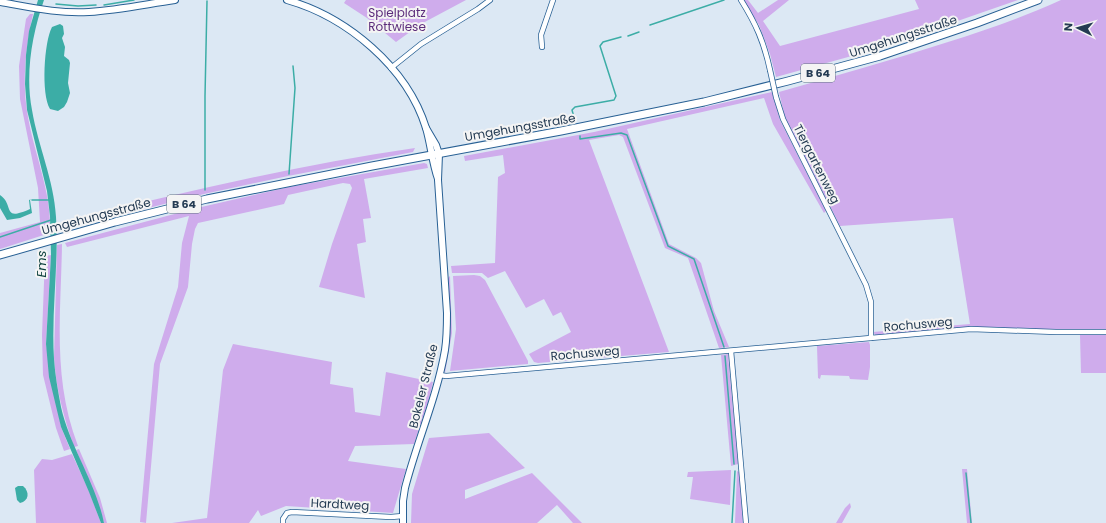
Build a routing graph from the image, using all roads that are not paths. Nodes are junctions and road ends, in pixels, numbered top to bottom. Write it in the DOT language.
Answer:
graph roads {
  1 [pos="175,0"];
  2 [pos="287,0"];
  3 [pos="490,0"];
  4 [pos="553,0"];
  5 [pos="741,0"];
  6 [pos="1038,0"];
  7 [pos="0,2"];
  8 [pos="542,47"];
  9 [pos="391,68"];
  10 [pos="435,155"];
  11 [pos="0,254"];
  12 [pos="1106,332"];
  13 [pos="871,338"];
  14 [pos="731,350"];
  15 [pos="440,375"];
  16 [pos="403,516"];
  17 [pos="283,523"];
  18 [pos="403,523"];
  19 [pos="746,523"];
  1 -- 7 [label="street"];
  2 -- 9 [label="street, Bokeler Straße"];
  3 -- 9 [label="street"];
  4 -- 8 [label="street"];
  5 -- 13 [label="street, Tiergartenweg, bridge"];
  6 -- 10 [label="main road, Umgehungsstraße / B 64"];
  9 -- 10 [label="street, Bokeler Straße"];
  10 -- 11 [label="main road, Umgehungsstraße / B 64"];
  10 -- 15 [label="street, Bokeler Straße"];
  12 -- 13 [label="street, Rochusweg"];
  13 -- 14 [label="street, Rochusweg"];
  14 -- 15 [label="street, Rochusweg"];
  14 -- 19 [label="street"];
  15 -- 16 [label="street, Bokeler Straße"];
  16 -- 17 [label="street, Hardtweg"];
  16 -- 18 [label="street, Bokeler Straße"];
}
